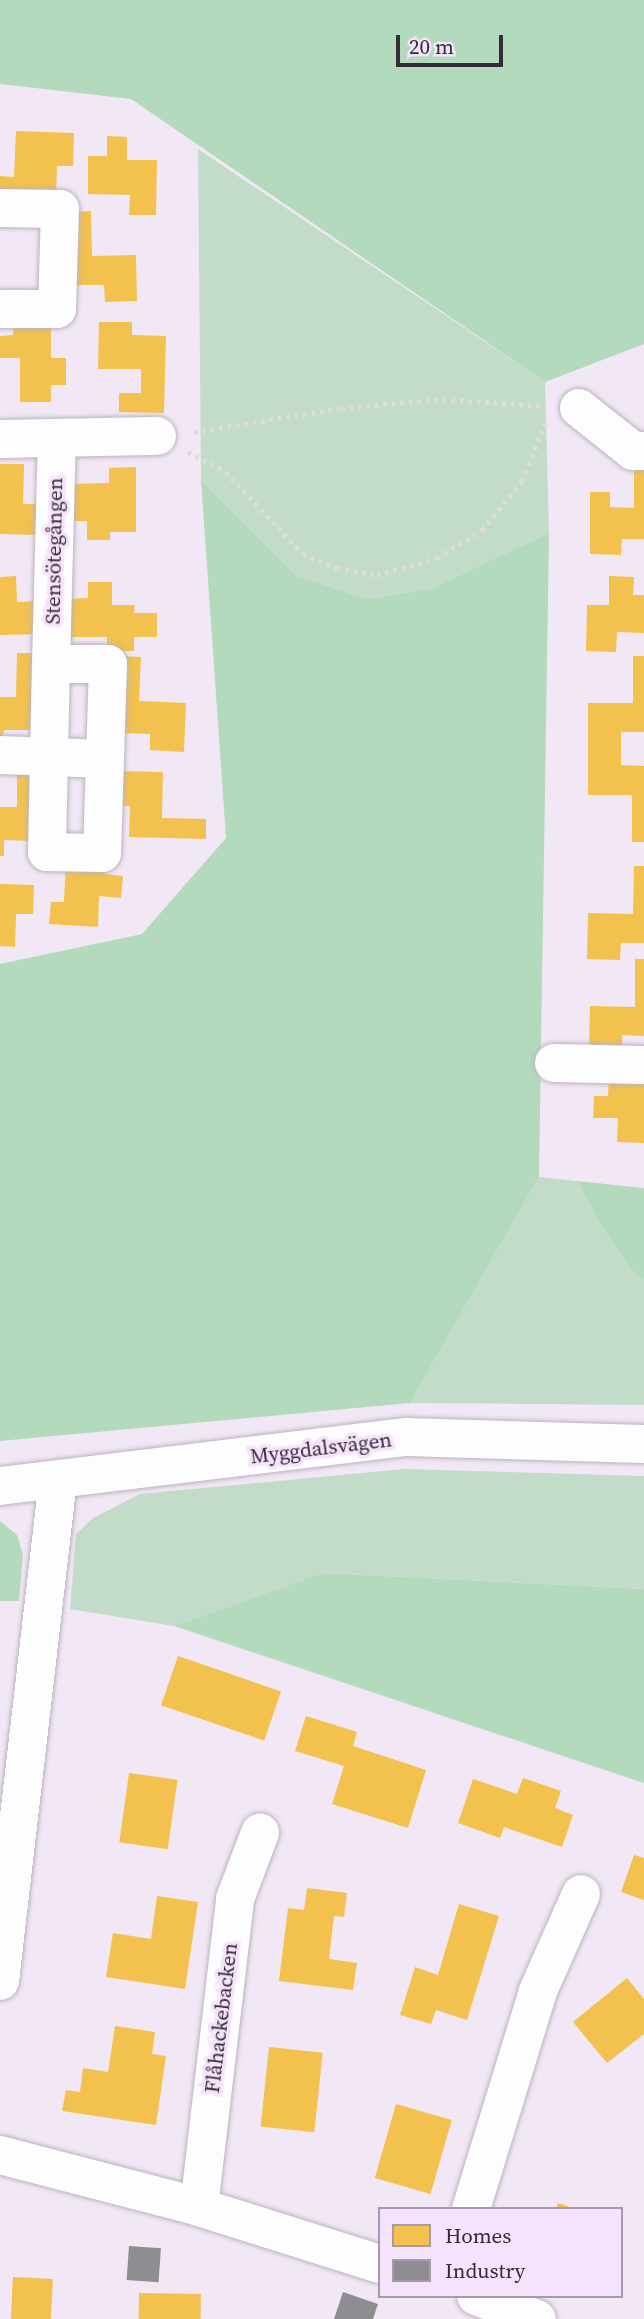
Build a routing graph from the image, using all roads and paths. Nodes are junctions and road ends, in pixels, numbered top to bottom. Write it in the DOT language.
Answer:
graph roads {
  1 [pos="0,208"];
  2 [pos="0,309"];
  3 [pos="579,408"];
  4 [pos="158,436"];
  5 [pos="0,439"];
  6 [pos="57,439"];
  7 [pos="644,451"];
  8 [pos="51,664"];
  9 [pos="0,755"];
  10 [pos="49,757"];
  11 [pos="105,759"];
  12 [pos="554,1063"];
  13 [pos="644,1065"];
  14 [pos="644,1444"];
  15 [pos="58,1480"];
  16 [pos="0,1486"];
  17 [pos="10,1786"];
  18 [pos="260,1833"];
  19 [pos="581,1894"];
  20 [pos="0,1981"];
  21 [pos="0,2154"];
  22 [pos="199,2207"];
  23 [pos="472,2207"];
  24 [pos="378,2263"];
  25 [pos="481,2298"];
  26 [pos="537,2319"];
  1 -- 2 [label="street"];
  3 -- 4 [label="path"];
  3 -- 4 [label="path"];
  3 -- 7 [label="street"];
  4 -- 6 [label="street"];
  5 -- 6 [label="street"];
  6 -- 8 [label="street, Stensötegången"];
  8 -- 10 [label="street, Stensötegången"];
  8 -- 11 [label="street, Stensötegången"];
  9 -- 10 [label="street"];
  10 -- 11 [label="street"];
  10 -- 11 [label="street, Stensötegången"];
  12 -- 13 [label="street"];
  14 -- 15 [label="street, Myggdalsvägen"];
  15 -- 16 [label="street, Myggdalsvägen"];
  15 -- 17 [label="street"];
  17 -- 20 [label="street"];
  18 -- 22 [label="street, Flåhackebacken"];
  19 -- 23 [label="street"];
  21 -- 22 [label="street"];
  22 -- 24 [label="street"];
  25 -- 26 [label="street"];
}
